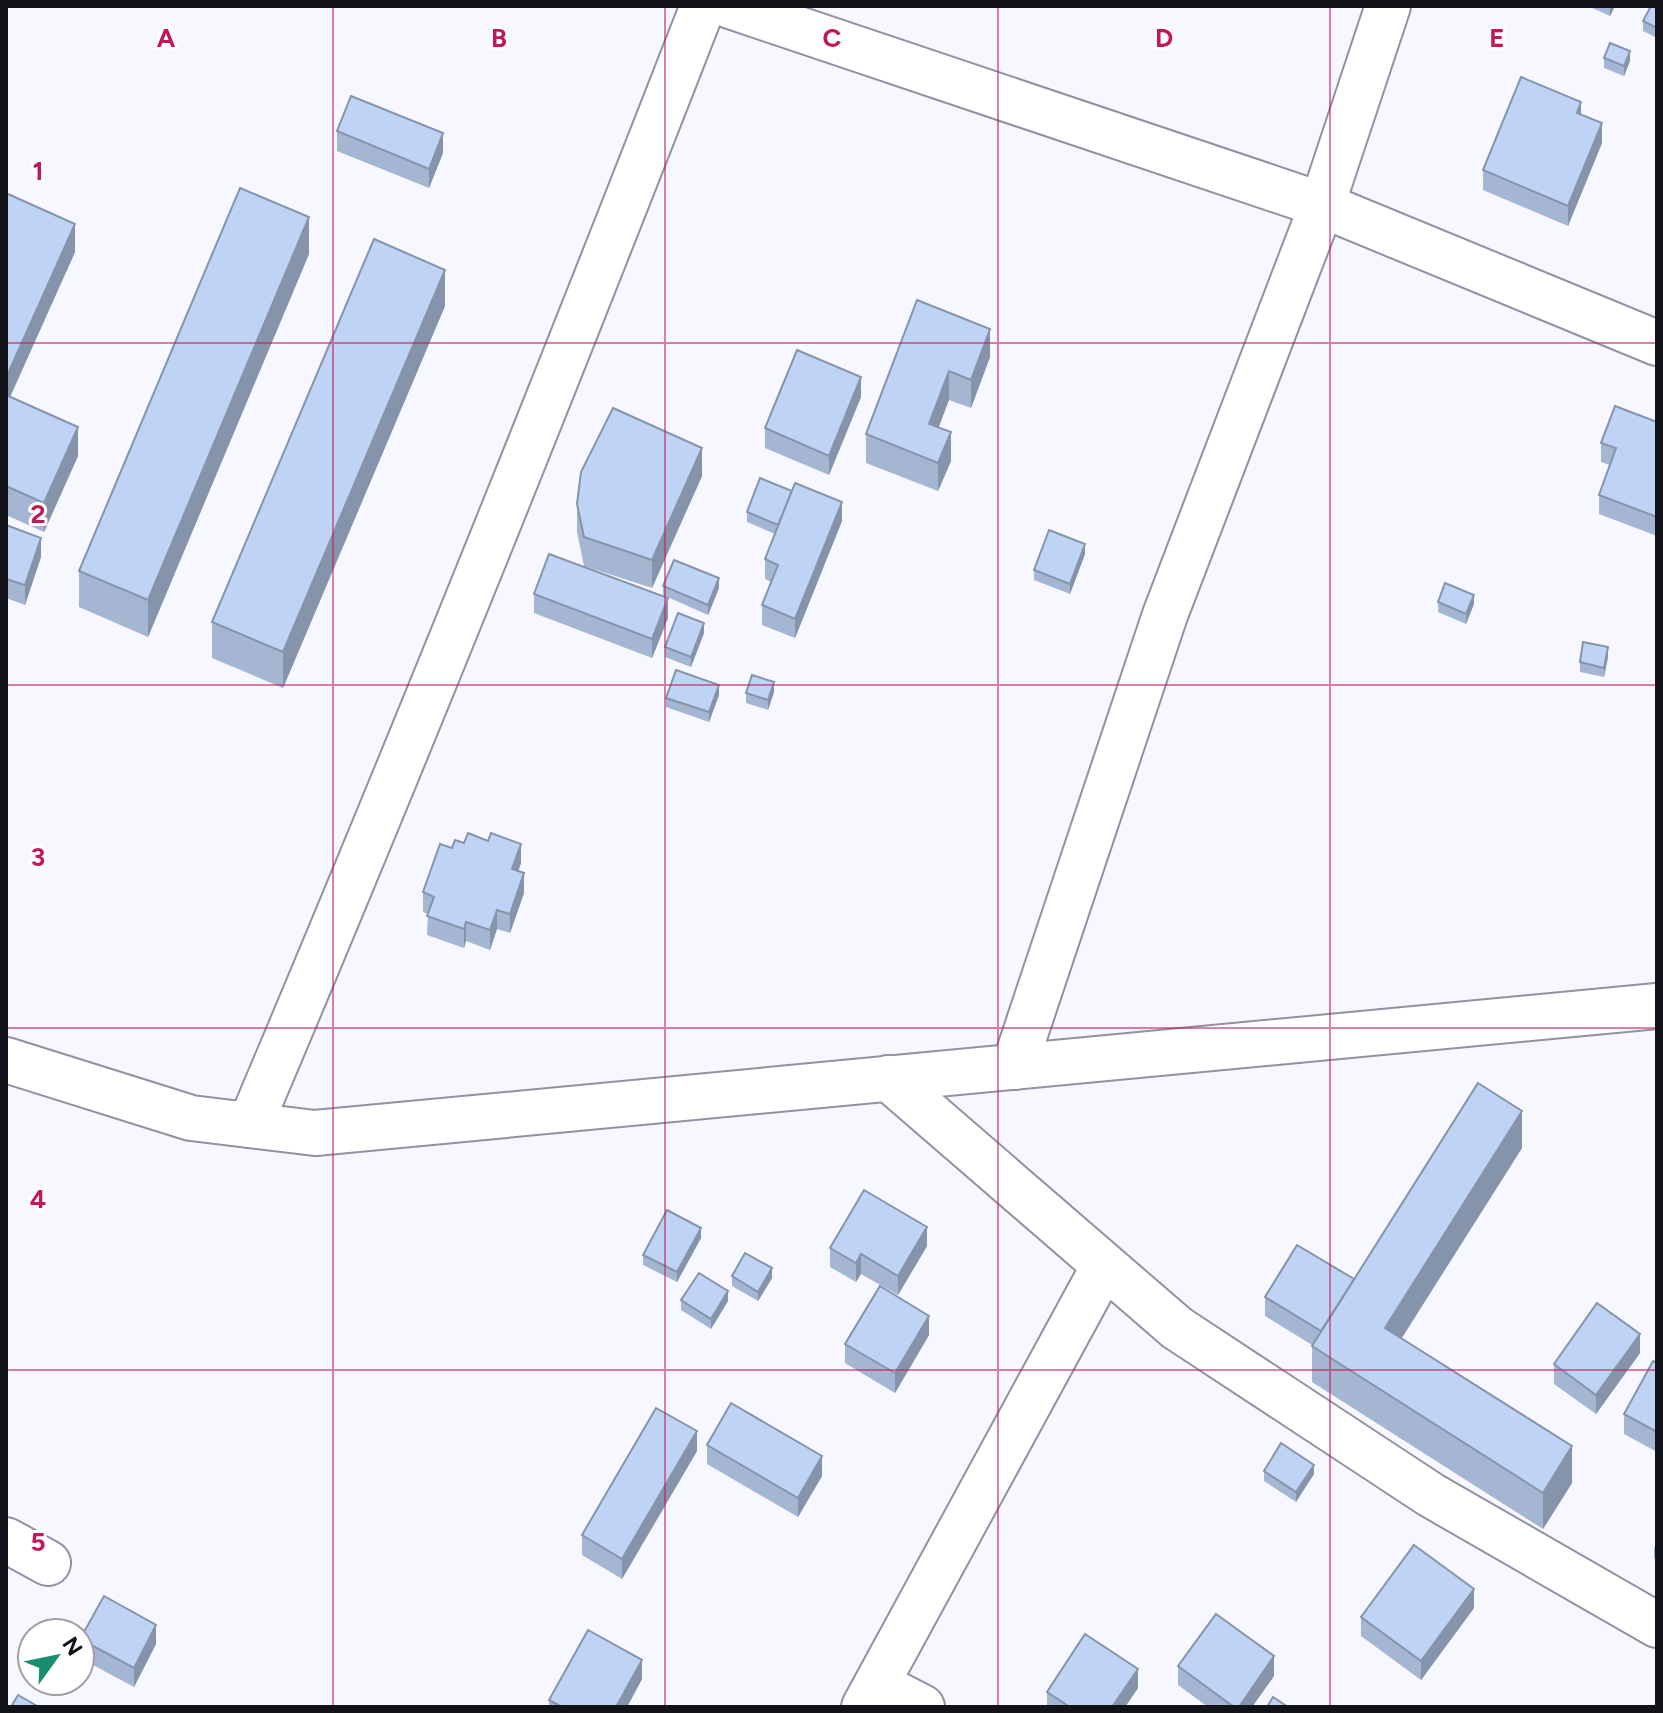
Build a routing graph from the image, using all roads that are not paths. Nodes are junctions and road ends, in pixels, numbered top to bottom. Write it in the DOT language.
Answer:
graph roads {
  1 [pos="703,6"];
  2 [pos="730,6"];
  3 [pos="1388,6"];
  4 [pos="1322,205"];
  5 [pos="1657,343"];
  6 [pos="1657,1006"];
  7 [pos="6,1060"];
  8 [pos="1014,1067"];
  9 [pos="888,1078"];
  10 [pos="250,1125"];
  11 [pos="1104,1266"];
  12 [pos="6,1540"];
  13 [pos="48,1563"];
  14 [pos="1657,1625"];
  15 [pos="870,1695"];
  16 [pos="922,1707"];
  1 -- 10 [label="street"];
  2 -- 4 [label="street"];
  3 -- 4 [label="street"];
  4 -- 5 [label="street"];
  4 -- 8 [label="street"];
  6 -- 8 [label="street"];
  7 -- 10 [label="street"];
  8 -- 9 [label="street"];
  9 -- 10 [label="street"];
  9 -- 11 [label="street"];
  11 -- 14 [label="street"];
  11 -- 15 [label="street"];
  12 -- 13 [label="street"];
  15 -- 16 [label="street"];
}
